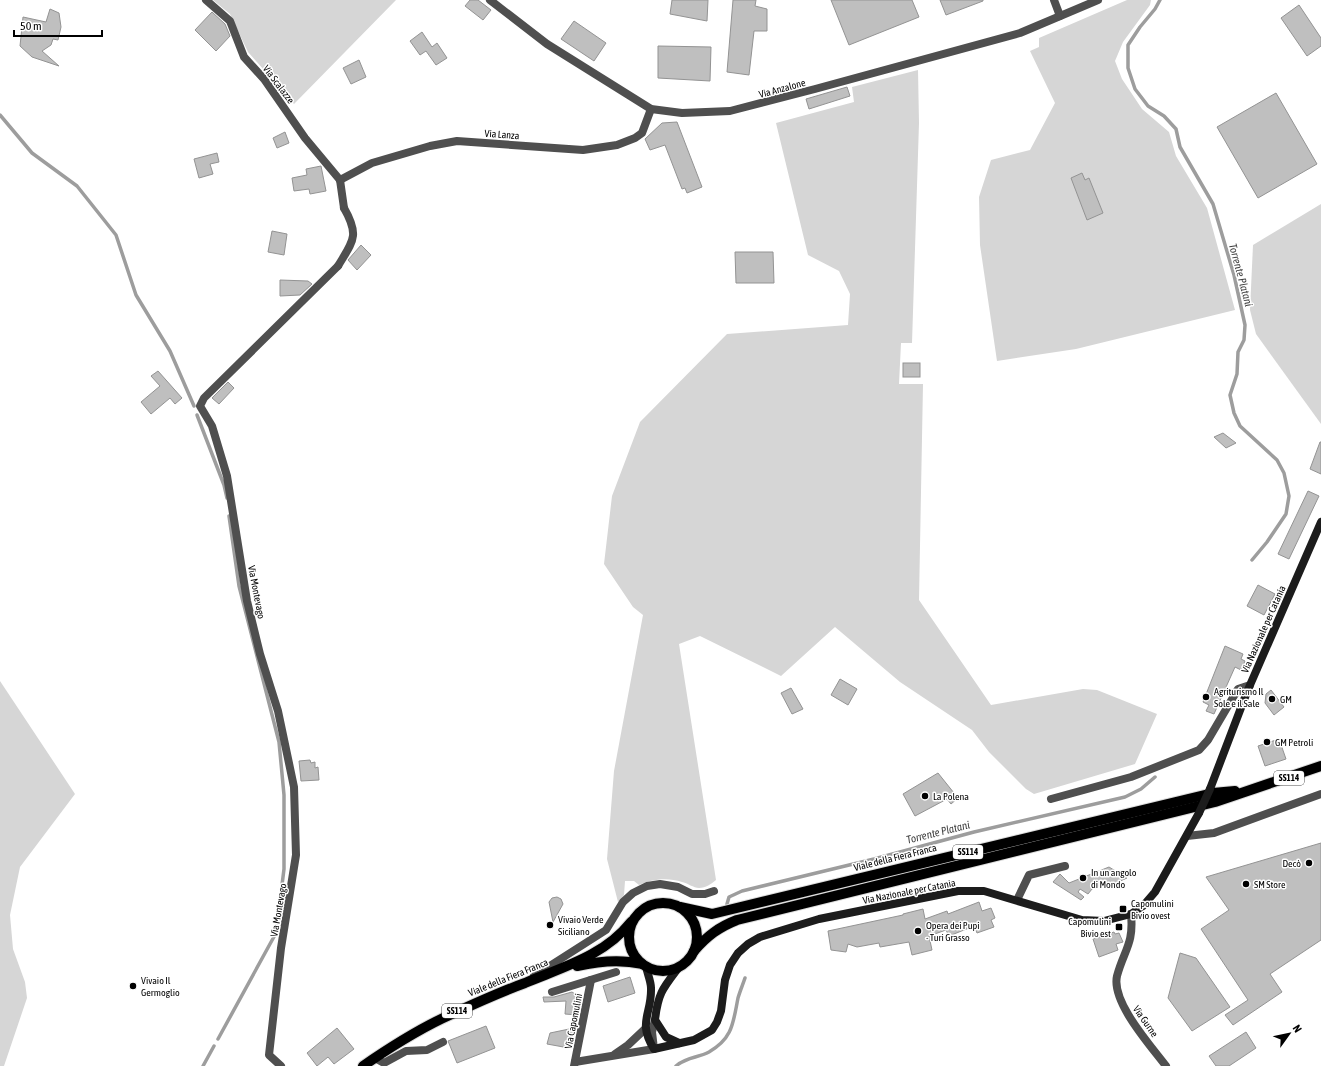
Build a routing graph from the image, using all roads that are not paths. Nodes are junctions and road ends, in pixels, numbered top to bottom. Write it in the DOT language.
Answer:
graph roads {
  1 [pos="206,0"];
  2 [pos="490,0"];
  3 [pos="1054,0"];
  4 [pos="1098,0"];
  5 [pos="1060,16"];
  6 [pos="651,109"];
  7 [pos="340,180"];
  8 [pos="1321,522"];
  9 [pos="1250,685"];
  10 [pos="1321,766"];
  11 [pos="1257,789"];
  12 [pos="1321,794"];
  13 [pos="1051,798"];
  14 [pos="1187,836"];
  15 [pos="1065,866"];
  16 [pos="714,891"];
  17 [pos="1017,900"];
  18 [pos="680,907"];
  19 [pos="1132,914"];
  20 [pos="631,922"];
  21 [pos="694,951"];
  22 [pos="644,965"];
  23 [pos="679,967"];
  24 [pos="559,970"];
  25 [pos="616,972"];
  26 [pos="591,980"];
  27 [pos="525,983"];
  28 [pos="552,992"];
  29 [pos="655,1020"];
  30 [pos="645,1028"];
  31 [pos="443,1042"];
  32 [pos="679,1043"];
  33 [pos="654,1049"];
  34 [pos="611,1056"];
  35 [pos="375,1058"];
  36 [pos="574,1064"];
  37 [pos="282,1066"];
  38 [pos="363,1066"];
  39 [pos="1166,1066"];
  1 -- 7 [label="street, Via Scalazze"];
  2 -- 6 [label="street, Via Anzalone"];
  3 -- 5 [label="street"];
  4 -- 5 [label="street, Via Anzalone"];
  5 -- 6 [label="street, Via Anzalone"];
  6 -- 7 [label="street, Via Lanza"];
  7 -- 37 [label="street, Via Montevago"];
  8 -- 9 [label="main road, Via Nazionale per Catania"];
  9 -- 13 [label="street"];
  9 -- 14 [label="main road, Via Nazionale per Catania, bridge"];
  10 -- 11 [label="main road, Viale della Fiera Franca / SS114"];
  11 -- 18 [label="main road, Viale della Fiera Franca / SS114"];
  11 -- 21 [label="main road, Viale della Fiera Franca / SS114"];
  12 -- 14 [label="street"];
  14 -- 19 [label="main road, Via Nazionale per Catania"];
  15 -- 17 [label="street"];
  16 -- 27 [label="street"];
  17 -- 19 [label="main road, Via Nazionale per Catania"];
  17 -- 32 [label="main road, Via Nazionale per Catania"];
  18 -- 20 [label="main road"];
  18 -- 21 [label="main road"];
  19 -- 39 [label="street, Via Gurne"];
  20 -- 22 [label="main road"];
  20 -- 24 [label="main road"];
  21 -- 23 [label="main road"];
  22 -- 23 [label="main road"];
  22 -- 24 [label="main road"];
  22 -- 30 [label="main road"];
  23 -- 29 [label="main road"];
  24 -- 27 [label="main road, Viale della Fiera Franca / SS114"];
  25 -- 26 [label="street"];
  26 -- 28 [label="street"];
  26 -- 36 [label="street, Via Capomulini"];
  27 -- 35 [label="main road, Viale della Fiera Franca / SS114"];
  29 -- 32 [label="main road"];
  29 -- 33 [label="street"];
  30 -- 33 [label="main road"];
  30 -- 34 [label="street"];
  31 -- 35 [label="street"];
  32 -- 33 [label="main road, Via Nazionale per Catania"];
  33 -- 34 [label="street"];
  34 -- 36 [label="street"];
  35 -- 38 [label="main road, Viale della Fiera Franca / SS114"];
}
